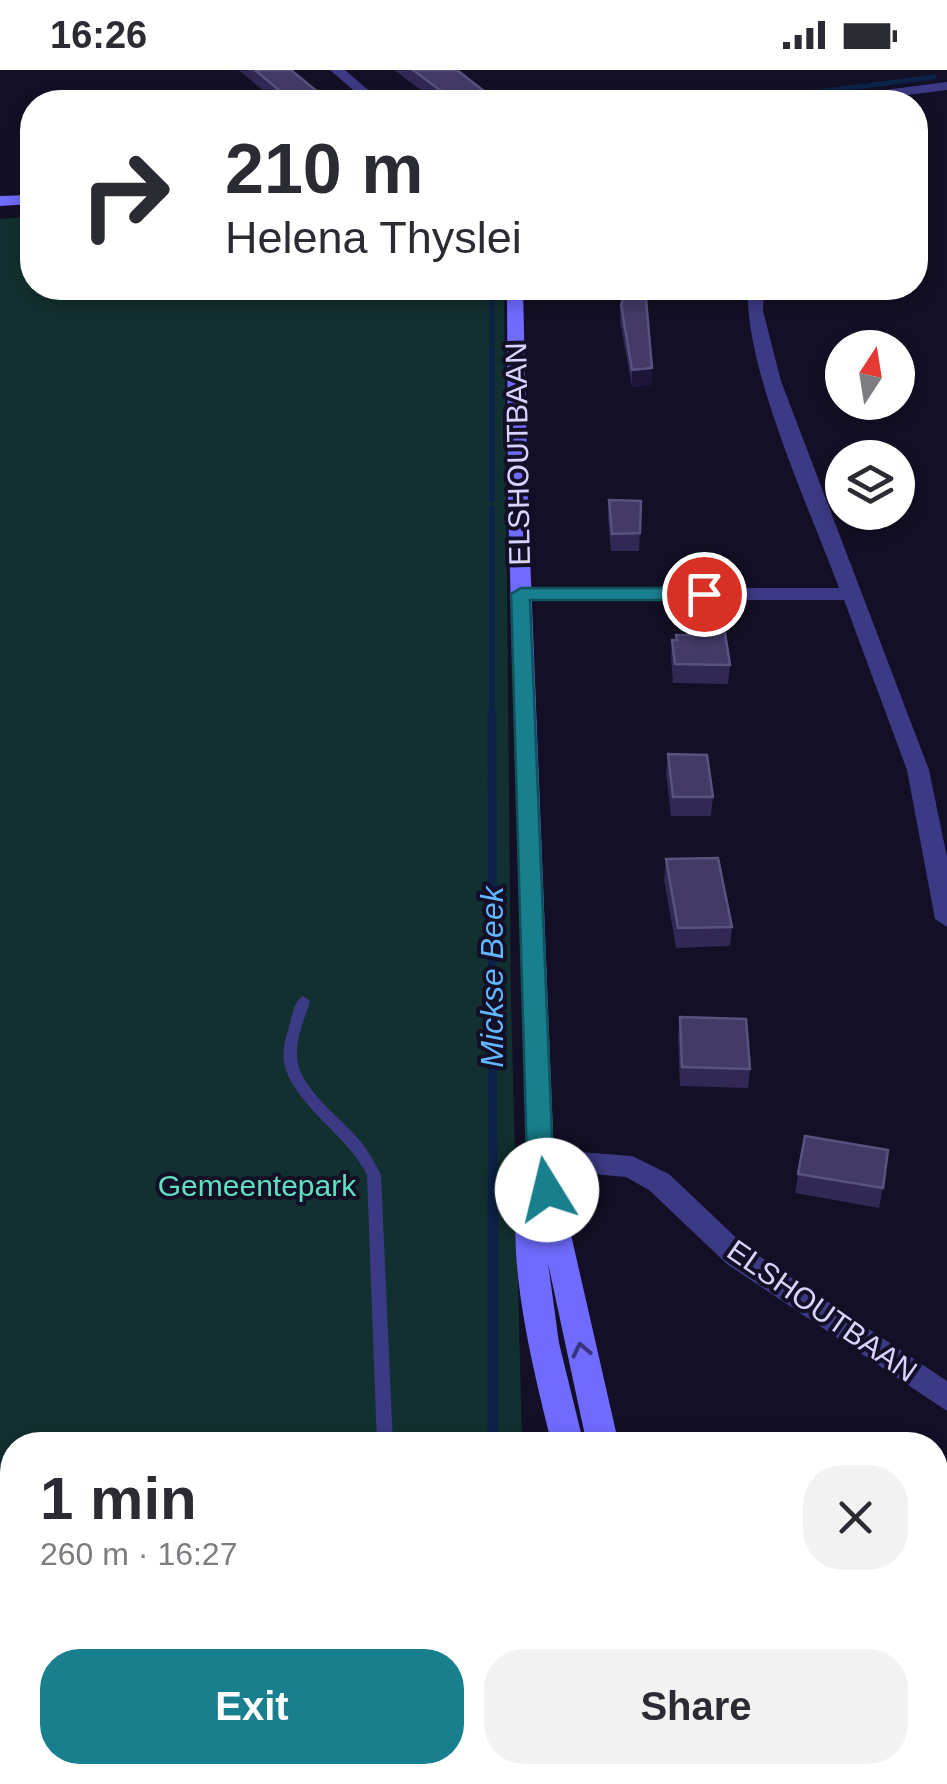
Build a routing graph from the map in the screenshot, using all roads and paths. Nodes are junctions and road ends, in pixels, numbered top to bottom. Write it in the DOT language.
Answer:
graph roads {
  1 [pos="336,70"];
  2 [pos="947,86"];
  3 [pos="360,90"];
  4 [pos="916,90"];
  5 [pos="515,300"];
  6 [pos="755,300"];
  7 [pos="521,594"];
  8 [pos="850,594"];
  9 [pos="947,919"];
  10 [pos="304,1000"];
  11 [pos="540,1160"];
  12 [pos="947,1398"];
  13 [pos="384,1432"];
  14 [pos="565,1432"];
  15 [pos="600,1432"];
  1 -- 3 [label="street"];
  2 -- 4 [label="street"];
  5 -- 7 [label="main road, ELSHOUTBAAN"];
  6 -- 8 [label="street"];
  7 -- 8 [label="street"];
  7 -- 11 [label="main road, ELSHOUTBAAN"];
  8 -- 9 [label="street"];
  10 -- 13 [label="lane"];
  11 -- 12 [label="street, ELSHOUTBAAN"];
  11 -- 14 [label="main road, ELSHOUTBAAN"];
  15 -- 11 [label="main road, ELSHOUTBAAN, one-way"];
}
